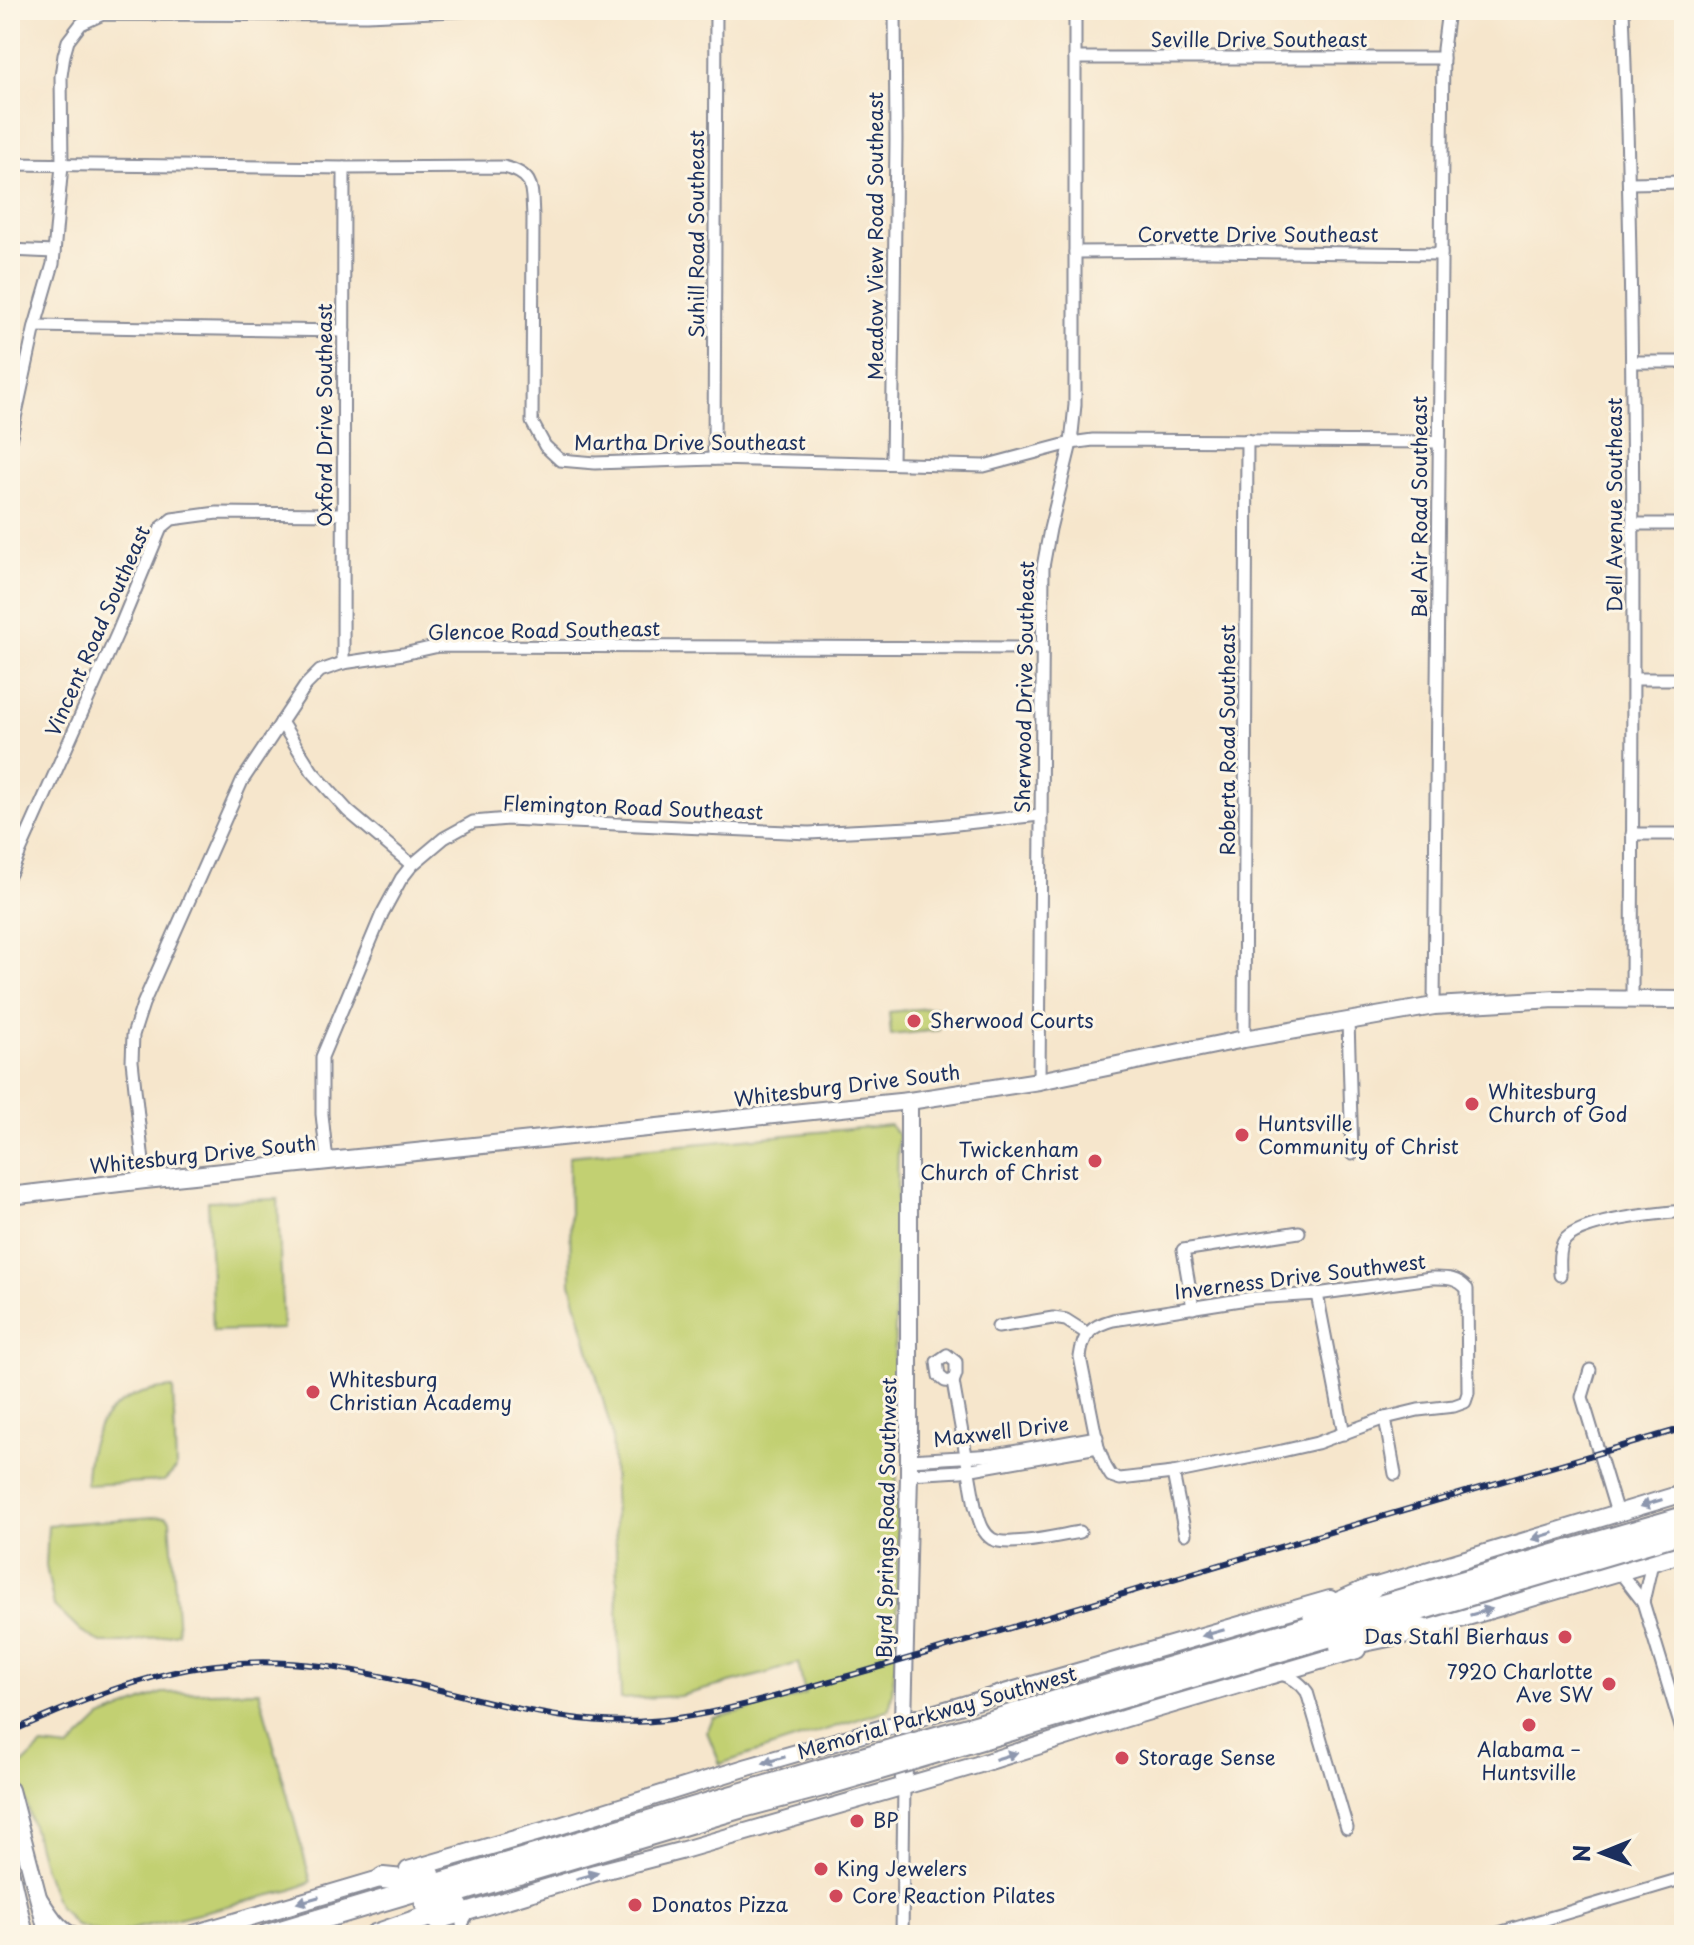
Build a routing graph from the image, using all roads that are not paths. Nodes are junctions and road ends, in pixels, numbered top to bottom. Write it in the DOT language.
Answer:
graph roads {
  1 [pos="478,10"];
  2 [pos="716,10"];
  3 [pos="895,10"];
  4 [pos="1075,10"];
  5 [pos="1452,10"];
  6 [pos="1623,10"];
  7 [pos="1075,58"];
  8 [pos="1443,58"];
  9 [pos="10,164"];
  10 [pos="62,165"];
  11 [pos="344,168"];
  12 [pos="1684,182"];
  13 [pos="1629,183"];
  14 [pos="10,250"];
  15 [pos="54,252"];
  16 [pos="1075,252"];
  17 [pos="1441,254"];
  18 [pos="35,326"];
  19 [pos="344,331"];
  20 [pos="1633,362"];
  21 [pos="1684,362"];
  22 [pos="1247,440"];
  23 [pos="10,441"];
  24 [pos="1439,442"];
  25 [pos="1071,443"];
  26 [pos="714,459"];
  27 [pos="892,463"];
  28 [pos="343,514"];
  29 [pos="1633,524"];
  30 [pos="1684,524"];
  31 [pos="1041,648"];
  32 [pos="343,663"];
  33 [pos="1633,679"];
  34 [pos="1684,679"];
  35 [pos="281,722"];
  36 [pos="1040,815"];
  37 [pos="1632,834"];
  38 [pos="1684,834"];
  39 [pos="412,865"];
  40 [pos="10,874"];
  41 [pos="1632,1000"];
  42 [pos="1684,1000"];
  43 [pos="1434,1006"];
  44 [pos="1348,1021"];
  45 [pos="1244,1039"];
  46 [pos="1039,1081"];
  47 [pos="909,1101"];
  48 [pos="1352,1154"];
  49 [pos="327,1162"];
  50 [pos="145,1180"];
  51 [pos="10,1196"];
  52 [pos="1684,1211"];
  53 [pos="1299,1232"];
  54 [pos="1560,1275"];
  55 [pos="1317,1294"];
  56 [pos="1193,1308"];
  57 [pos="998,1327"];
  58 [pos="1088,1334"];
  59 [pos="1590,1370"];
  60 [pos="953,1382"];
  61 [pos="1385,1418"];
  62 [pos="1344,1434"];
  63 [pos="1097,1442"];
  64 [pos="968,1463"];
  65 [pos="909,1467"];
  66 [pos="1173,1473"];
  67 [pos="1395,1474"];
  68 [pos="1684,1493"];
  69 [pos="1617,1513"];
  70 [pos="1684,1517"];
  71 [pos="1080,1532"];
  72 [pos="1684,1532"];
  73 [pos="1185,1534"];
  74 [pos="1684,1553"];
  75 [pos="1652,1563"];
  76 [pos="1619,1571"];
  77 [pos="1372,1588"];
  78 [pos="1643,1602"];
  79 [pos="1422,1629"];
  80 [pos="1322,1660"];
  81 [pos="1196,1668"];
  82 [pos="1278,1673"];
  83 [pos="1307,1692"];
  84 [pos="967,1703"];
  85 [pos="903,1723"];
  86 [pos="1684,1737"];
  87 [pos="837,1742"];
  88 [pos="977,1765"];
  89 [pos="904,1785"];
  90 [pos="10,1790"];
  91 [pos="837,1805"];
  92 [pos="1347,1828"];
  93 [pos="565,1853"];
  94 [pos="10,1870"];
  95 [pos="383,1878"];
  96 [pos="1684,1878"];
  97 [pos="39,1899"];
  98 [pos="17,1900"];
  99 [pos="470,1910"];
  100 [pos="432,1922"];
  101 [pos="16,1935"];
  102 [pos="25,1935"];
  103 [pos="48,1935"];
  104 [pos="71,1935"];
  105 [pos="190,1935"];
  106 [pos="267,1935"];
  107 [pos="314,1935"];
  108 [pos="375,1935"];
  109 [pos="387,1935"];
  110 [pos="446,1935"];
  111 [pos="464,1935"];
  112 [pos="902,1935"];
  113 [pos="1492,1935"];
  1 -- 10 [label="street"];
  2 -- 26 [label="street, Suhill Road Southeast"];
  3 -- 27 [label="street, Meadow View Road Southeast"];
  4 -- 7 [label="street, Sherwood Drive Southeast"];
  5 -- 8 [label="street, Bel Air Road Southeast"];
  6 -- 13 [label="street, Dell Avenue Southeast"];
  7 -- 8 [label="street, Seville Drive Southeast"];
  7 -- 16 [label="street, Sherwood Drive Southeast"];
  8 -- 17 [label="street, Bel Air Road Southeast"];
  9 -- 10 [label="street, Martha Drive Southeast"];
  10 -- 11 [label="street, Martha Drive Southeast"];
  10 -- 15 [label="street"];
  11 -- 19 [label="street, Oxford Drive Southeast"];
  11 -- 26 [label="street, Martha Drive Southeast"];
  12 -- 13 [label="street"];
  13 -- 20 [label="street, Dell Avenue Southeast"];
  14 -- 15 [label="street"];
  15 -- 18 [label="street"];
  16 -- 17 [label="street, Corvette Drive Southeast"];
  16 -- 25 [label="street, Sherwood Drive Southeast"];
  17 -- 24 [label="street, Bel Air Road Southeast"];
  18 -- 19 [label="street"];
  18 -- 23 [label="street"];
  19 -- 28 [label="street, Oxford Drive Southeast"];
  20 -- 21 [label="street"];
  20 -- 29 [label="street, Dell Avenue Southeast"];
  22 -- 24 [label="street, Martha Drive Southeast"];
  22 -- 25 [label="street, Martha Drive Southeast"];
  22 -- 45 [label="street, Roberta Road Southeast"];
  24 -- 43 [label="street, Bel Air Road Southeast"];
  25 -- 27 [label="street, Martha Drive Southeast"];
  25 -- 31 [label="street, Sherwood Drive Southeast"];
  26 -- 27 [label="street, Martha Drive Southeast"];
  28 -- 32 [label="street, Oxford Drive Southeast"];
  28 -- 40 [label="street, Vincent Road Southeast"];
  29 -- 30 [label="street"];
  29 -- 33 [label="street, Dell Avenue Southeast"];
  31 -- 32 [label="street, Glencoe Road Southeast"];
  31 -- 36 [label="street, Sherwood Drive Southeast"];
  32 -- 35 [label="street, Glencoe Road Southeast"];
  33 -- 34 [label="street"];
  33 -- 37 [label="street, Dell Avenue Southeast"];
  35 -- 39 [label="street"];
  35 -- 50 [label="street, Glencoe Road Southeast"];
  36 -- 39 [label="street, Flemington Road Southeast"];
  36 -- 46 [label="street, Sherwood Drive Southeast"];
  37 -- 38 [label="street"];
  37 -- 41 [label="street, Dell Avenue Southeast"];
  39 -- 49 [label="street, Flemington Road Southeast"];
  41 -- 42 [label="main road, Whitesburg Drive South"];
  41 -- 43 [label="main road, Whitesburg Drive South"];
  43 -- 44 [label="main road, Whitesburg Drive South"];
  44 -- 45 [label="main road, Whitesburg Drive South"];
  44 -- 48 [label="street"];
  45 -- 46 [label="main road, Whitesburg Drive South"];
  46 -- 47 [label="main road, Whitesburg Drive South"];
  47 -- 49 [label="main road, Whitesburg Drive South"];
  47 -- 65 [label="main road, Byrd Springs Road Southwest"];
  49 -- 50 [label="main road, Whitesburg Drive South"];
  50 -- 51 [label="main road, Whitesburg Drive South"];
  52 -- 54 [label="street"];
  53 -- 56 [label="street"];
  55 -- 56 [label="street, Inverness Drive Southwest"];
  55 -- 61 [label="street, Inverness Drive Southwest"];
  55 -- 62 [label="street"];
  56 -- 58 [label="street, Inverness Drive Southwest"];
  57 -- 58 [label="street"];
  58 -- 63 [label="street, Inverness Drive Southwest"];
  59 -- 69 [label="street"];
  60 -- 64 [label="street"];
  61 -- 62 [label="street, Inverness Drive Southwest"];
  61 -- 67 [label="street"];
  62 -- 66 [label="street, Inverness Drive Southwest"];
  63 -- 64 [label="street"];
  63 -- 66 [label="street, Inverness Drive Southwest"];
  64 -- 65 [label="street"];
  64 -- 71 [label="street"];
  65 -- 85 [label="main road, Byrd Springs Road Southwest"];
  66 -- 73 [label="street"];
  68 -- 69 [label="main road, Memorial Parkway Southwest, one-way"];
  69 -- 77 [label="main road, Memorial Parkway Southwest, one-way"];
  70 -- 81 [label="highway, Memorial Parkway Southwest"];
  72 -- 81 [label="highway, Memorial Parkway Southwest"];
  74 -- 75 [label="main road"];
  75 -- 76 [label="main road"];
  75 -- 78 [label="street"];
  76 -- 78 [label="street"];
  79 -- 76 [label="main road, one-way"];
  77 -- 81 [label="highway"];
  77 -- 84 [label="main road, Memorial Parkway Southwest, one-way"];
  78 -- 86 [label="street"];
  79 -- 80 [label="main road"];
  79 -- 81 [label="highway"];
  80 -- 82 [label="main road"];
  80 -- 83 [label="street"];
  81 -- 93 [label="highway, Memorial Parkway Southwest, bridge"];
  82 -- 83 [label="street"];
  88 -- 82 [label="main road, one-way"];
  83 -- 92 [label="street"];
  84 -- 85 [label="main road, Memorial Parkway Southwest"];
  84 -- 88 [label="main road"];
  85 -- 87 [label="main road, Memorial Parkway Southwest"];
  85 -- 89 [label="main road, Byrd Springs Road Southwest"];
  87 -- 91 [label="main road"];
  87 -- 95 [label="main road, Memorial Parkway Southwest, one-way"];
  88 -- 89 [label="main road"];
  89 -- 91 [label="main road"];
  89 -- 112 [label="street, Byrd Springs Road Southwest"];
  90 -- 97 [label="main road"];
  99 -- 91 [label="main road, one-way"];
  93 -- 95 [label="highway"];
  93 -- 106 [label="highway, Memorial Parkway Southwest"];
  93 -- 107 [label="highway, Memorial Parkway Southwest"];
  93 -- 108 [label="highway"];
  94 -- 98 [label="main road"];
  95 -- 105 [label="main road, Memorial Parkway Southwest, one-way"];
  96 -- 113 [label="street"];
  97 -- 103 [label="main road"];
  97 -- 104 [label="main road"];
  98 -- 101 [label="main road"];
  98 -- 102 [label="main road"];
  99 -- 100 [label="main road"];
  99 -- 111 [label="street"];
  100 -- 109 [label="main road"];
  100 -- 110 [label="street"];
}
